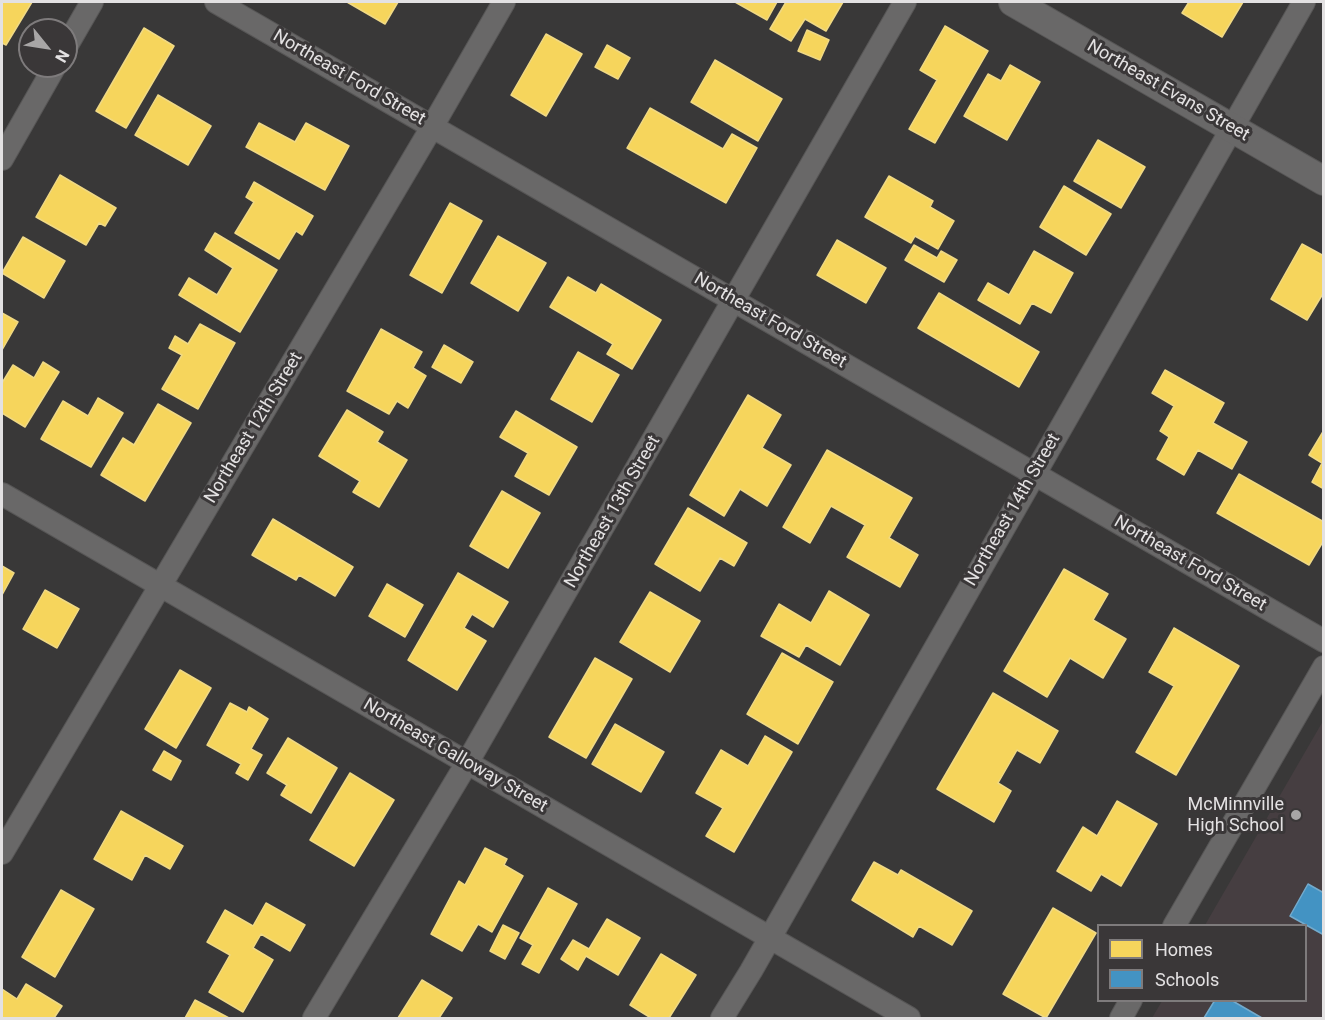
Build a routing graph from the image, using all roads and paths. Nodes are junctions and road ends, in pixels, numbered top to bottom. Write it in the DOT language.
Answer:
graph roads {
  1 [pos="92,2"];
  2 [pos="216,2"];
  3 [pos="504,2"];
  4 [pos="905,2"];
  5 [pos="1013,2"];
  6 [pos="1304,2"];
  7 [pos="78,26"];
  8 [pos="48,78"];
  9 [pos="432,127"];
  10 [pos="1232,128"];
  11 [pos="2,159"];
  12 [pos="1323,181"];
  13 [pos="735,301"];
  14 [pos="1034,474"];
  15 [pos="2,494"];
  16 [pos="161,586"];
  17 [pos="1323,641"];
  18 [pos="1323,667"];
  19 [pos="467,764"];
  20 [pos="2,853"];
  21 [pos="1175,924"];
  22 [pos="769,938"];
  23 [pos="1130,1002"];
  24 [pos="314,1018"];
  25 [pos="722,1018"];
  26 [pos="909,1018"];
  27 [pos="1121,1018"];
  1 -- 7 [label="street"];
  2 -- 9 [label="street, Northeast Ford Street"];
  3 -- 9 [label="street, Northeast 12th Street"];
  4 -- 13 [label="street, Northeast 13th Street"];
  5 -- 10 [label="street, Northeast Evans Street"];
  6 -- 10 [label="street, Northeast 14th Street"];
  8 -- 11 [label="street"];
  9 -- 13 [label="street, Northeast Ford Street"];
  9 -- 16 [label="street, Northeast 12th Street"];
  10 -- 12 [label="street, Northeast Evans Street"];
  10 -- 14 [label="street, Northeast 14th Street"];
  13 -- 14 [label="street, Northeast Ford Street"];
  13 -- 19 [label="street, Northeast 13th Street"];
  14 -- 17 [label="street, Northeast Ford Street"];
  14 -- 22 [label="street, Northeast 14th Street"];
  15 -- 16 [label="street, Northeast Galloway Street"];
  16 -- 19 [label="street, Northeast Galloway Street"];
  16 -- 20 [label="street, Northeast 12th Street"];
  18 -- 21 [label="street"];
  19 -- 22 [label="street, Northeast Galloway Street"];
  19 -- 24 [label="street, Northeast 13th Street"];
  22 -- 25 [label="street, Northeast 14th Street"];
  22 -- 26 [label="street, Northeast Galloway Street"];
  23 -- 27 [label="street"];
}
